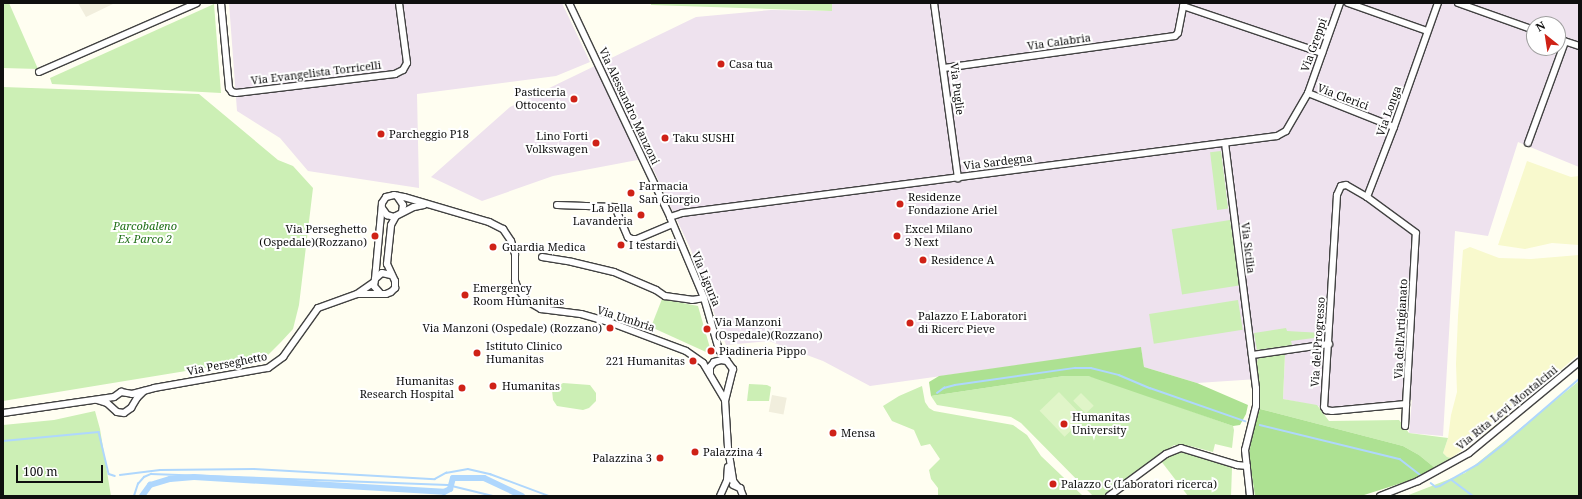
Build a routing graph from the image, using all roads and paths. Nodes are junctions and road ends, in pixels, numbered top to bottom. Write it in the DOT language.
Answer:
graph roads {
  1 [pos="197,3"];
  2 [pos="221,3"];
  3 [pos="399,3"];
  4 [pos="569,3"];
  5 [pos="934,3"];
  6 [pos="1340,3"];
  7 [pos="1348,3"];
  8 [pos="1438,3"];
  9 [pos="1458,3"];
  10 [pos="1183,4"];
  11 [pos="1526,27"];
  12 [pos="1427,31"];
  13 [pos="1566,42"];
  14 [pos="1579,46"];
  15 [pos="1322,53"];
  16 [pos="1560,56"];
  17 [pos="944,68"];
  18 [pos="39,72"];
  19 [pos="1308,93"];
  20 [pos="1394,127"];
  21 [pos="1225,143"];
  22 [pos="1528,143"];
  23 [pos="958,178"];
  24 [pos="397,196"];
  25 [pos="1367,197"];
  26 [pos="425,205"];
  27 [pos="557,205"];
  28 [pos="382,207"];
  29 [pos="402,212"];
  30 [pos="396,216"];
  31 [pos="670,217"];
  32 [pos="672,224"];
  33 [pos="542,257"];
  34 [pos="391,275"];
  35 [pos="375,280"];
  36 [pos="380,293"];
  37 [pos="357,294"];
  38 [pos="704,298"];
  39 [pos="1329,344"];
  40 [pos="719,350"];
  41 [pos="1252,355"];
  42 [pos="698,358"];
  43 [pos="714,362"];
  44 [pos="728,362"];
  45 [pos="1579,362"];
  46 [pos="710,374"];
  47 [pos="730,379"];
  48 [pos="714,381"];
  49 [pos="144,391"];
  50 [pos="127,393"];
  51 [pos="114,397"];
  52 [pos="94,399"];
  53 [pos="725,400"];
  54 [pos="1406,404"];
  55 [pos="132,406"];
  56 [pos="113,407"];
  57 [pos="3,414"];
  58 [pos="1405,426"];
  59 [pos="728,448"];
  60 [pos="1247,466"];
  61 [pos="736,486"];
  62 [pos="724,488"];
  63 [pos="720,496"];
  64 [pos="743,496"];
  65 [pos="1109,496"];
  66 [pos="1250,496"];
  67 [pos="1380,496"];
  1 -- 18 [label="street"];
  2 -- 3 [label="street, Via Evangelista Torricelli"];
  4 -- 31 [label="street, Via Alessandro Manzoni"];
  5 -- 17 [label="street, Via Puglie"];
  6 -- 15 [label="street, Via Greppi"];
  7 -- 12 [label="street"];
  8 -- 12 [label="street, Via Longa"];
  9 -- 11 [label="street"];
  10 -- 15 [label="street"];
  10 -- 17 [label="street, Via Calabria"];
  12 -- 20 [label="street, Via Longa"];
  13 -- 14 [label="street"];
  15 -- 19 [label="street, Via Greppi"];
  16 -- 22 [label="street"];
  17 -- 23 [label="street, Via Puglie"];
  19 -- 20 [label="street, Via Clerici"];
  19 -- 21 [label="street, Via Sardegna"];
  20 -- 25 [label="street, Via Longa"];
  21 -- 23 [label="street, Via Sardegna"];
  21 -- 41 [label="street, Via Sicilia"];
  23 -- 31 [label="street, Via Sardegna"];
  24 -- 26 [label="street"];
  24 -- 28 [label="street"];
  24 -- 29 [label="street"];
  25 -- 39 [label="street, Via del Progresso"];
  25 -- 54 [label="street, Via dell'Artigianato"];
  26 -- 29 [label="street"];
  26 -- 42 [label="street, Via Umbria"];
  27 -- 32 [label="street"];
  28 -- 30 [label="street"];
  28 -- 35 [label="street"];
  29 -- 30 [label="street"];
  30 -- 34 [label="street"];
  31 -- 32 [label="street, Via Liguria"];
  32 -- 38 [label="street, Via Liguria"];
  33 -- 38 [label="street"];
  34 -- 35 [label="street"];
  34 -- 36 [label="street"];
  35 -- 36 [label="street"];
  35 -- 37 [label="street, Via Perseghetto"];
  36 -- 37 [label="street, Via Perseghetto"];
  37 -- 49 [label="street, Via Perseghetto"];
  38 -- 40 [label="street, Via Liguria"];
  39 -- 41 [label="street"];
  39 -- 54 [label="street, Via del Progresso"];
  40 -- 43 [label="street"];
  40 -- 44 [label="street, Via Liguria"];
  41 -- 60 [label="street, Via Sicilia"];
  42 -- 43 [label="street"];
  42 -- 46 [label="street, Via Umbria"];
  43 -- 44 [label="street"];
  43 -- 46 [label="street"];
  44 -- 47 [label="street"];
  45 -- 67 [label="street, Via Rita Levi Montalcini"];
  46 -- 48 [label="street"];
  47 -- 48 [label="street"];
  47 -- 53 [label="street"];
  48 -- 53 [label="street"];
  49 -- 50 [label="street, Via Perseghetto"];
  49 -- 55 [label="street"];
  50 -- 51 [label="street"];
  50 -- 55 [label="street"];
  51 -- 52 [label="street"];
  51 -- 56 [label="street"];
  52 -- 56 [label="street"];
  52 -- 57 [label="street"];
  53 -- 59 [label="street"];
  54 -- 58 [label="street, Via dell'Artigianato"];
  55 -- 56 [label="street"];
  59 -- 61 [label="street"];
  59 -- 62 [label="street"];
  60 -- 65 [label="street"];
  60 -- 66 [label="street, Via Sicilia"];
  61 -- 62 [label="street"];
  61 -- 64 [label="street"];
  62 -- 63 [label="street"];
}
